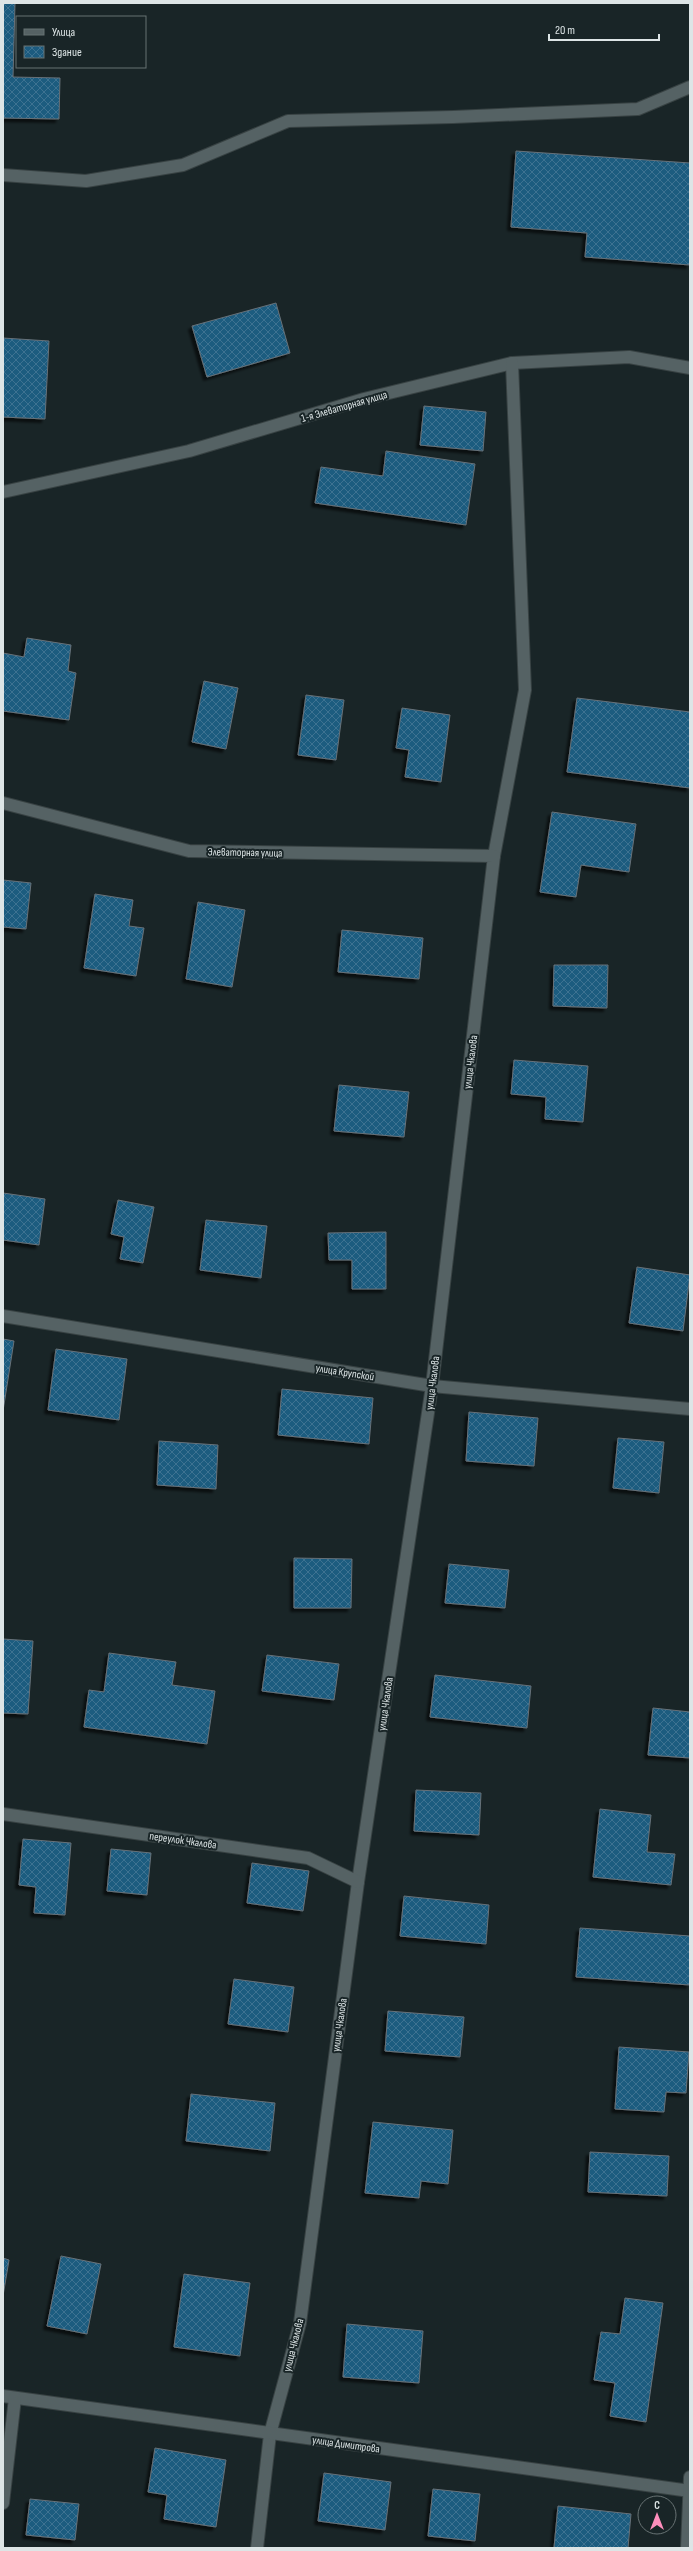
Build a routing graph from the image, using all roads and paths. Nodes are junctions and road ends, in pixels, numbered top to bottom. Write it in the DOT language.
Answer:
graph roads {
  1 [pos="690,87"];
  2 [pos="3,175"];
  3 [pos="512,363"];
  4 [pos="690,368"];
  5 [pos="3,492"];
  6 [pos="3,802"];
  7 [pos="494,856"];
  8 [pos="3,1316"];
  9 [pos="432,1386"];
  10 [pos="690,1409"];
  11 [pos="3,1814"];
  12 [pos="358,1882"];
  13 [pos="3,2396"];
  14 [pos="15,2398"];
  15 [pos="270,2434"];
  16 [pos="690,2477"];
  17 [pos="689,2491"];
  18 [pos="3,2502"];
  19 [pos="257,2548"];
  20 [pos="686,2548"];
  1 -- 2 [label="street"];
  3 -- 4 [label="street, 1-я Элеваторная улица"];
  3 -- 5 [label="street, 1-я Элеваторная улица"];
  3 -- 7 [label="street, улица Чкалова"];
  6 -- 7 [label="street, Элеваторная улица"];
  7 -- 9 [label="street, улица Чкалова"];
  8 -- 9 [label="street, улица Крупской"];
  9 -- 10 [label="street, улица Крупской"];
  9 -- 12 [label="street, улица Чкалова"];
  11 -- 12 [label="street, переулок Чкалова"];
  12 -- 15 [label="street, улица Чкалова"];
  13 -- 14 [label="street, улица Димитрова"];
  14 -- 15 [label="street, улица Димитрова"];
  14 -- 18 [label="street"];
  15 -- 17 [label="street, улица Димитрова"];
  15 -- 19 [label="street, улица Чкалова"];
  16 -- 17 [label="street"];
  17 -- 20 [label="street"];
}
